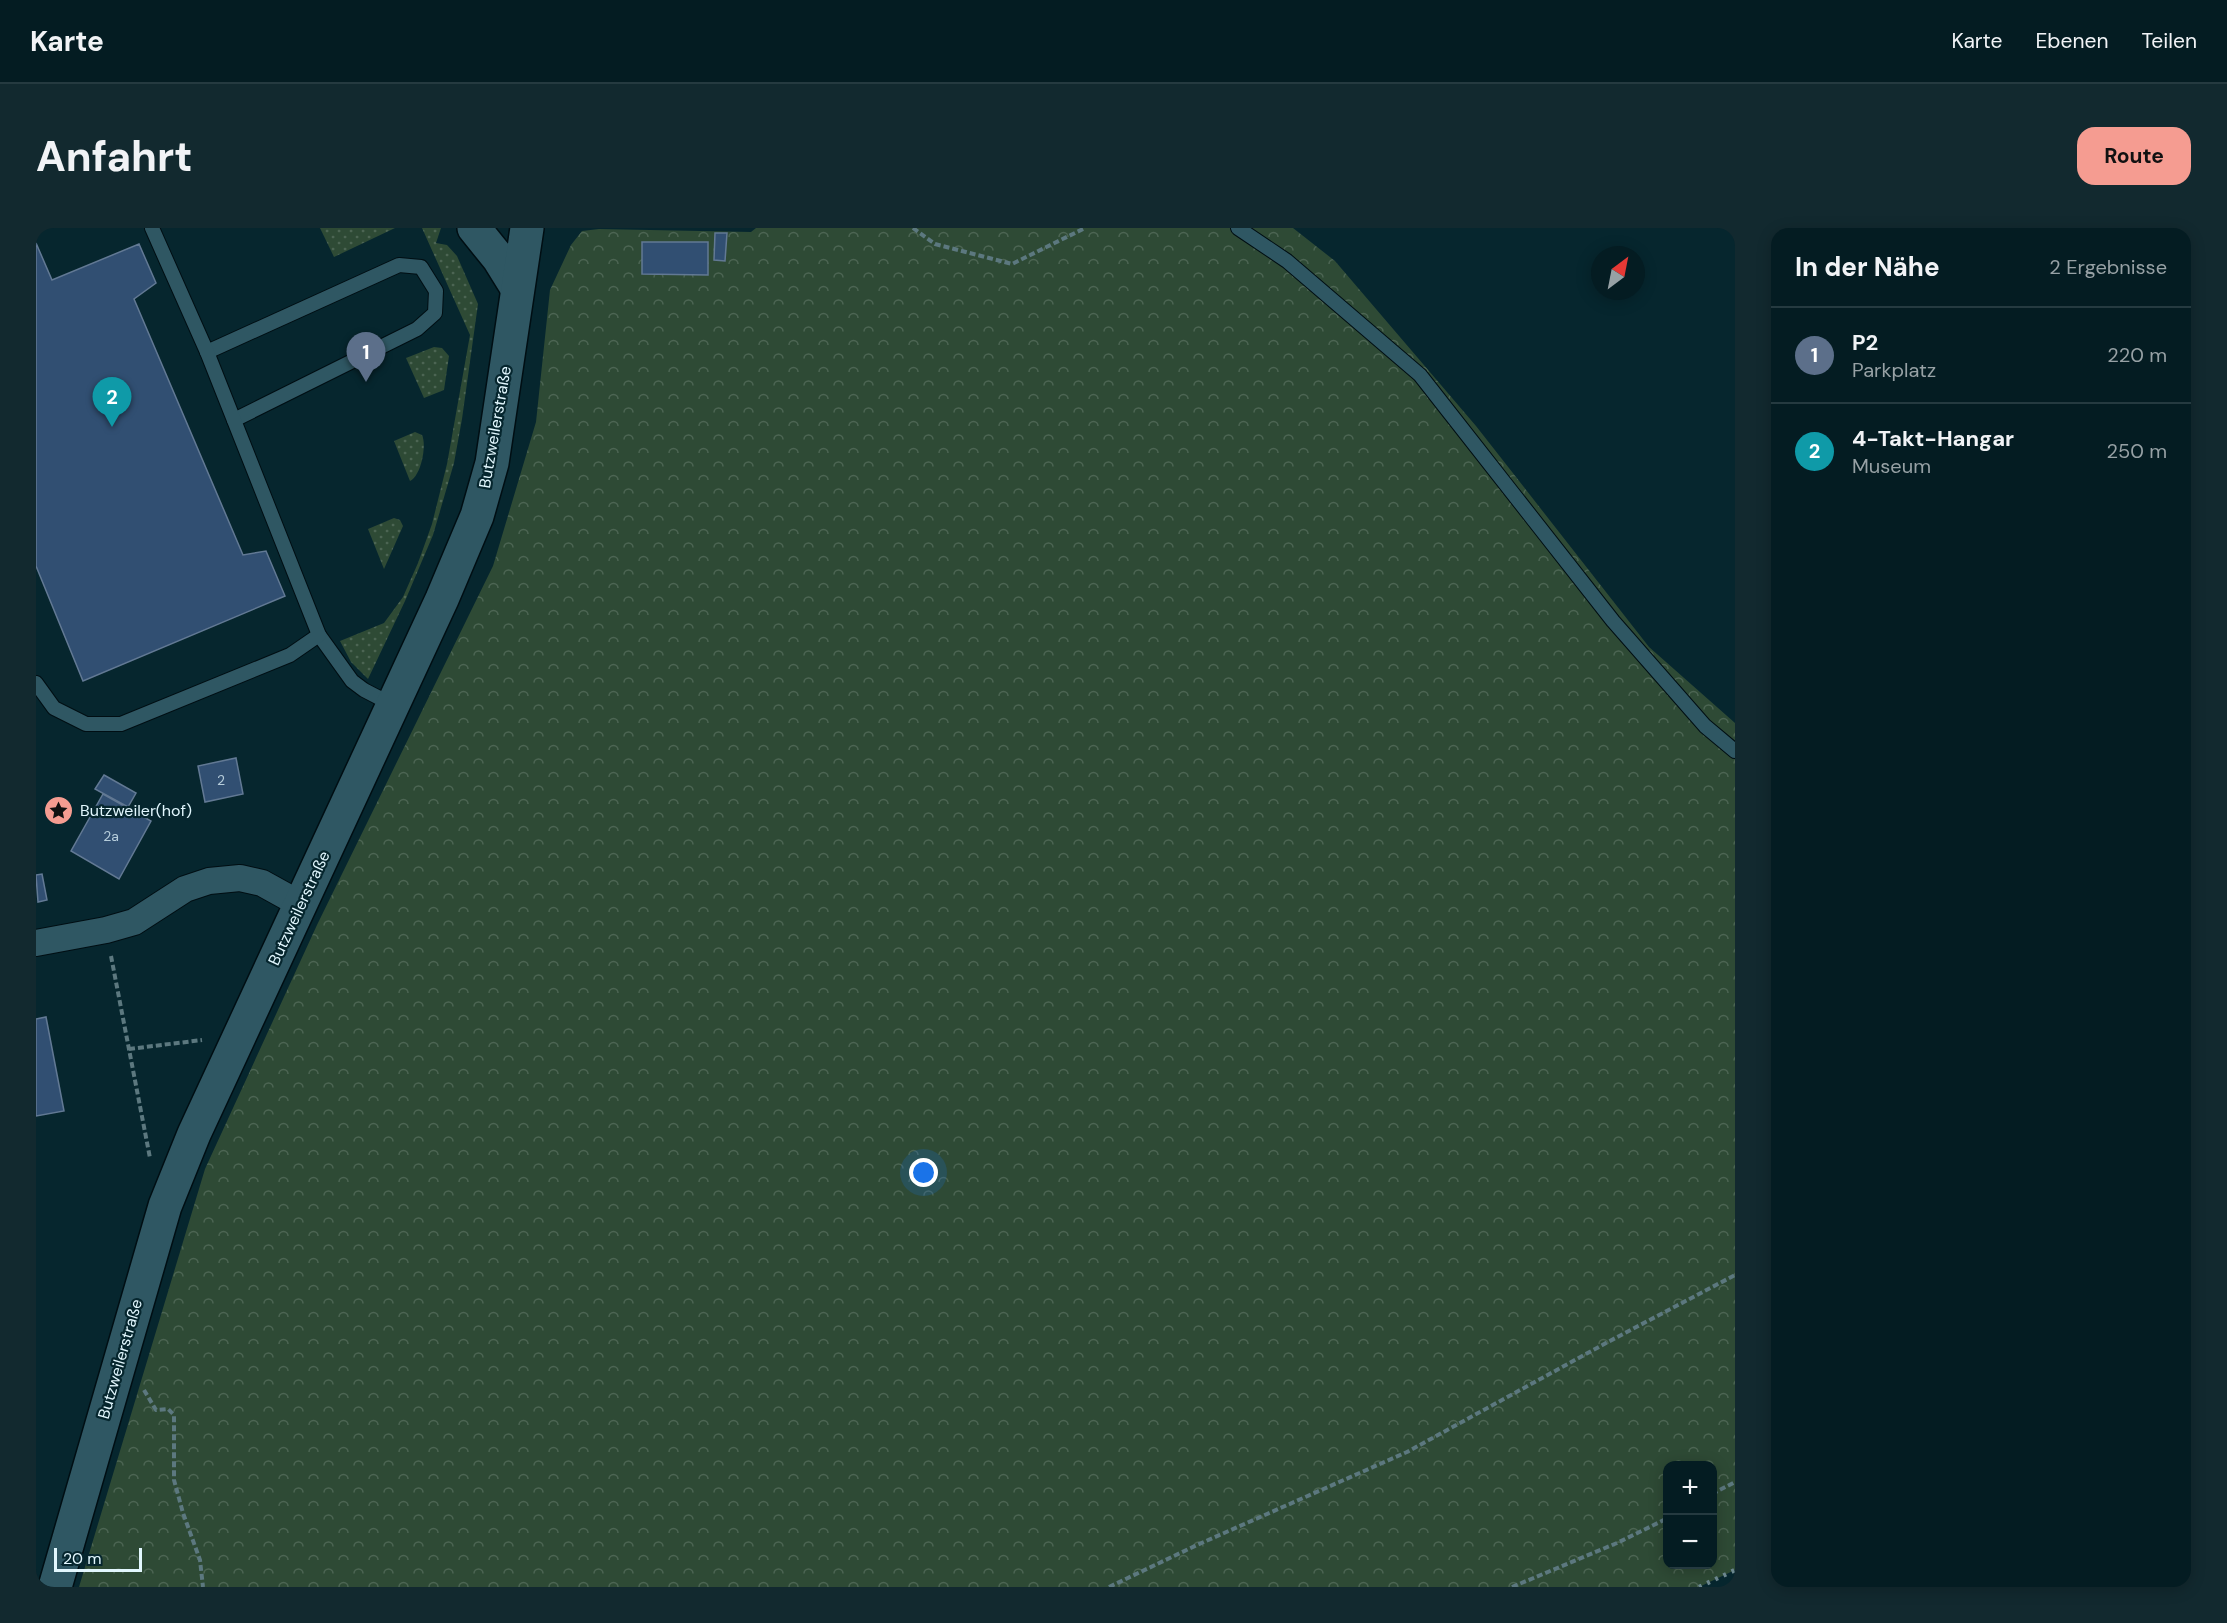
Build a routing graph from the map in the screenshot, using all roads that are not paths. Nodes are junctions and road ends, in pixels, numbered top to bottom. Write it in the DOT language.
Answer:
graph roads {
  1 [pos="152,228"];
  2 [pos="474,228"];
  3 [pos="527,228"];
  4 [pos="1238,228"];
  5 [pos="517,288"];
  6 [pos="207,352"];
  7 [pos="234,420"];
  8 [pos="319,635"];
  9 [pos="36,683"];
  10 [pos="393,705"];
  11 [pos="1735,751"];
  12 [pos="300,904"];
  13 [pos="36,944"];
  14 [pos="55,1587"];
  1 -- 6 [label="lane"];
  2 -- 5 [label="street"];
  3 -- 5 [label="street, Butzweilerstraße"];
  4 -- 11 [label="lane"];
  5 -- 10 [label="street, Butzweilerstraße"];
  6 -- 7 [label="lane"];
  6 -- 7 [label="lane"];
  7 -- 8 [label="lane"];
  8 -- 9 [label="lane"];
  8 -- 10 [label="lane"];
  10 -- 12 [label="street, Butzweilerstraße"];
  12 -- 13 [label="street"];
  12 -- 14 [label="street, Butzweilerstraße"];
}
